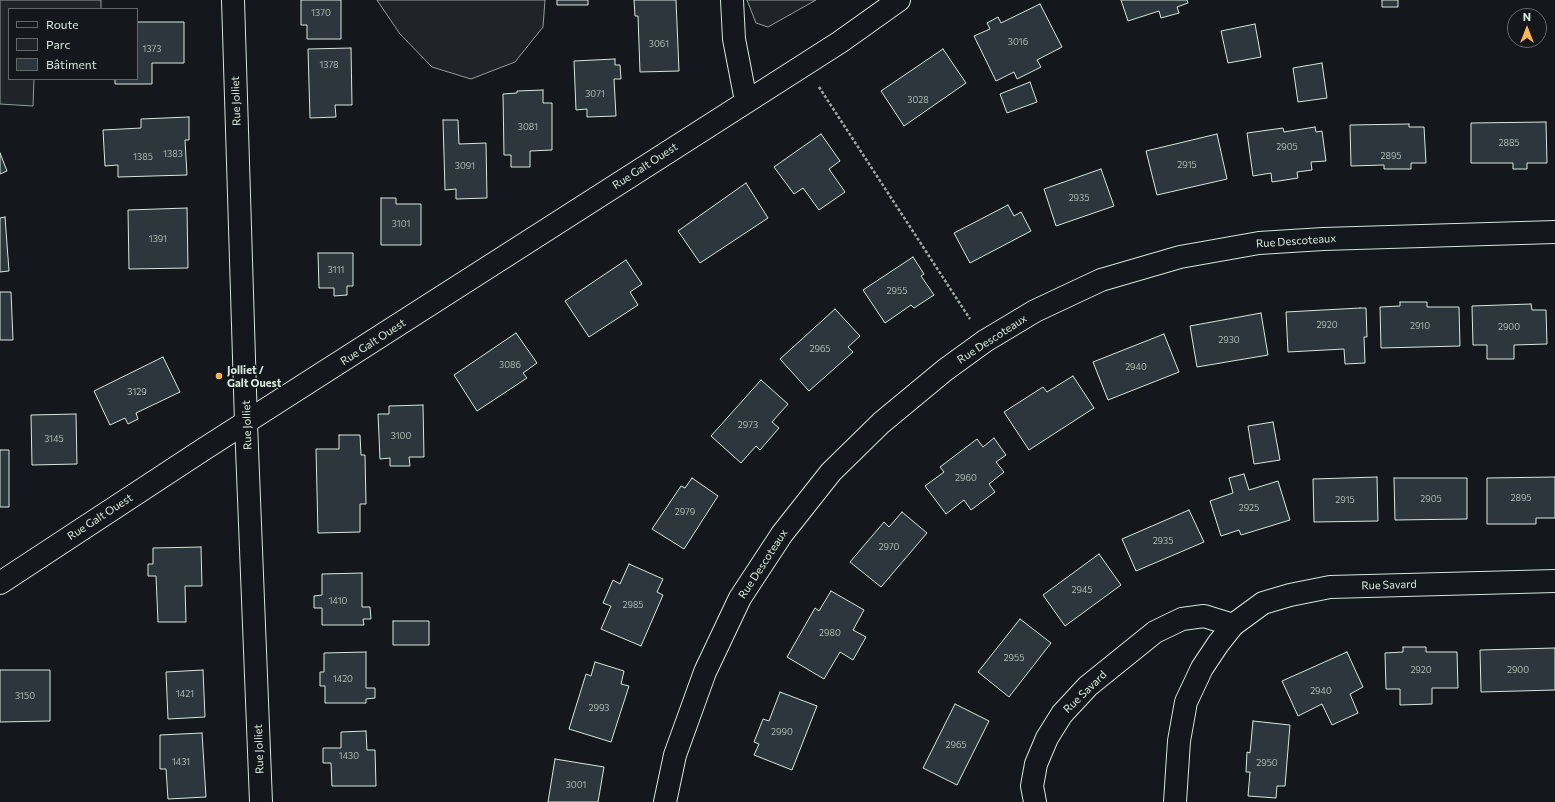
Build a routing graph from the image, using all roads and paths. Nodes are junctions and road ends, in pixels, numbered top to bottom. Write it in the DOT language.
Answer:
graph roads {
  1 [pos="233,0"];
  2 [pos="732,0"];
  3 [pos="899,0"];
  4 [pos="818,85"];
  5 [pos="746,101"];
  6 [pos="1555,232"];
  7 [pos="985,342"];
  8 [pos="246,424"];
  9 [pos="1555,581"];
  10 [pos="0,583"];
  11 [pos="1233,625"];
  12 [pos="261,802"];
  13 [pos="665,802"];
  14 [pos="1035,802"];
  15 [pos="1174,802"];
  1 -- 8 [label="street, Rue Jolliet"];
  2 -- 5 [label="street"];
  3 -- 5 [label="street, Rue Galt Ouest"];
  4 -- 7 [label="path"];
  5 -- 8 [label="street, Rue Galt Ouest"];
  6 -- 7 [label="street, Rue Descoteaux"];
  7 -- 13 [label="street, Rue Descoteaux"];
  8 -- 10 [label="street, Rue Galt Ouest"];
  8 -- 12 [label="street, Rue Jolliet"];
  9 -- 11 [label="street, Rue Savard"];
  11 -- 14 [label="street, Rue Savard"];
  11 -- 15 [label="street, Rue Savard"];
}
